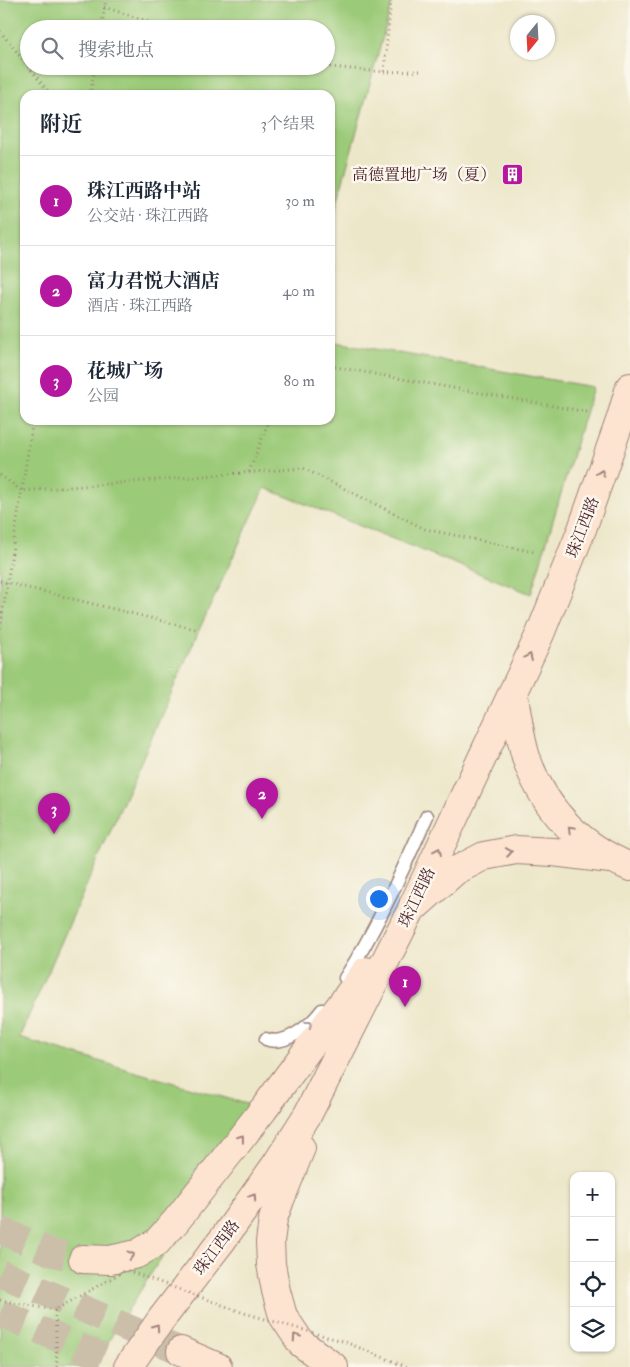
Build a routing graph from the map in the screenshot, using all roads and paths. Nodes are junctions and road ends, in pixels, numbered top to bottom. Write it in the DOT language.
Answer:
graph roads {
  1 [pos="106,0"];
  2 [pos="391,0"];
  3 [pos="104,7"];
  4 [pos="102,20"];
  5 [pos="144,20"];
  6 [pos="0,31"];
  7 [pos="20,56"];
  8 [pos="335,67"];
  9 [pos="422,71"];
  10 [pos="384,72"];
  11 [pos="35,75"];
  12 [pos="93,75"];
  13 [pos="47,90"];
  14 [pos="91,90"];
  15 [pos="335,367"];
  16 [pos="630,387"];
  17 [pos="587,412"];
  18 [pos="32,425"];
  19 [pos="267,425"];
  20 [pos="249,472"];
  21 [pos="0,475"];
  22 [pos="22,491"];
  23 [pos="534,552"];
  24 [pos="0,581"];
  25 [pos="7,583"];
  26 [pos="0,628"];
  27 [pos="199,630"];
  28 [pos="513,691"];
  29 [pos="427,816"];
  30 [pos="620,863"];
  31 [pos="410,912"];
  32 [pos="349,1032"];
  33 [pos="266,1039"];
  34 [pos="83,1259"];
  35 [pos="0,1300"];
  36 [pos="55,1310"];
  37 [pos="181,1351"];
  38 [pos="57,1367"];
  39 [pos="128,1367"];
  40 [pos="218,1367"];
  41 [pos="334,1367"];
  42 [pos="407,1367"];
  1 -- 3 [label="path"];
  2 -- 10 [label="path"];
  3 -- 4 [label="path"];
  3 -- 5 [label="path"];
  6 -- 7 [label="path"];
  8 -- 10 [label="path"];
  9 -- 10 [label="path"];
  11 -- 13 [label="path"];
  12 -- 14 [label="path"];
  15 -- 17 [label="path"];
  28 -- 16 [label="main road, 珠江西路, one-way"];
  18 -- 22 [label="path"];
  19 -- 20 [label="path"];
  20 -- 22 [label="path"];
  20 -- 23 [label="path"];
  21 -- 22 [label="path"];
  22 -- 25 [label="path"];
  24 -- 25 [label="path"];
  25 -- 26 [label="path"];
  25 -- 27 [label="path"];
  30 -- 28 [label="main road, one-way"];
  31 -- 28 [label="main road, 珠江西路, one-way"];
  33 -- 29 [label="lane, one-way"];
  31 -- 30 [label="main road, one-way"];
  31 -- 32 [label="main road, 珠江西路"];
  34 -- 31 [label="main road, one-way"];
  39 -- 32 [label="main road, 珠江西路, one-way"];
  41 -- 32 [label="main road, one-way"];
  35 -- 36 [label="path"];
  36 -- 38 [label="path, bridge"];
  36 -- 42 [label="path, bridge"];
  37 -- 40 [label="main road"];
}
